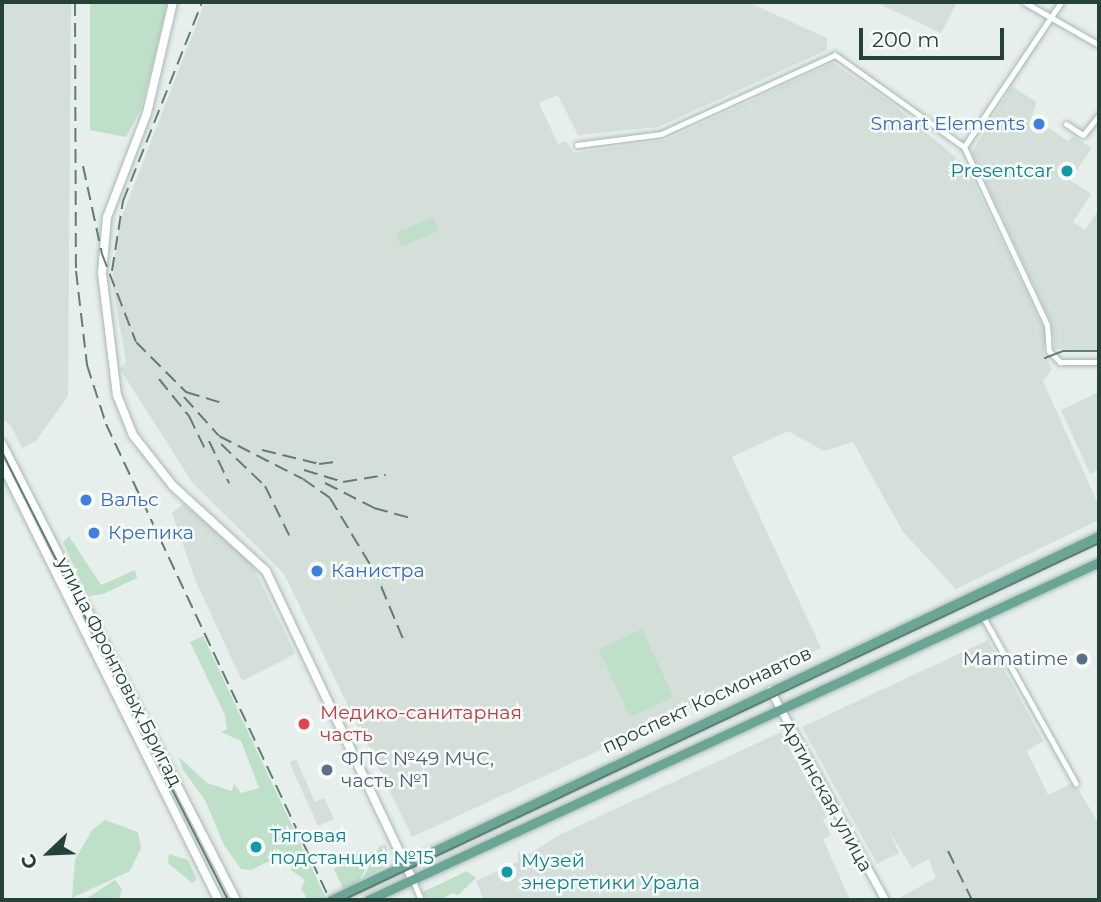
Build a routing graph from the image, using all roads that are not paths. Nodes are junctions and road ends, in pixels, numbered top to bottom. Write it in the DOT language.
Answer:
graph roads {
  1 [pos="173,2"];
  2 [pos="1024,2"];
  3 [pos="1061,2"];
  4 [pos="1053,15"];
  5 [pos="1099,44"];
  6 [pos="1099,115"];
  7 [pos="1066,124"];
  8 [pos="577,145"];
  9 [pos="964,147"];
  10 [pos="1099,362"];
  11 [pos="2,444"];
  12 [pos="2,464"];
  13 [pos="1099,536"];
  14 [pos="1099,562"];
  15 [pos="982,615"];
  16 [pos="770,690"];
  17 [pos="778,709"];
  18 [pos="1076,784"];
  19 [pos="405,862"];
  20 [pos="413,881"];
  21 [pos="218,900"];
  22 [pos="236,900"];
  23 [pos="331,900"];
  24 [pos="368,900"];
  25 [pos="421,900"];
  26 [pos="885,900"];
  1 -- 19 [label="main road"];
  2 -- 4 [label="street"];
  3 -- 4 [label="street"];
  4 -- 5 [label="street"];
  4 -- 9 [label="street"];
  6 -- 7 [label="street"];
  8 -- 9 [label="street"];
  9 -- 10 [label="street"];
  11 -- 22 [label="main road, улица Фронтовых Бригад"];
  12 -- 21 [label="main road, улица Фронтовых Бригад"];
  13 -- 16 [label="main road, проспект Космонавтов"];
  14 -- 15 [label="main road, проспект Космонавтов"];
  15 -- 17 [label="main road, проспект Космонавтов"];
  15 -- 18 [label="street"];
  16 -- 17 [label="street, Артинская улица"];
  16 -- 19 [label="main road, проспект Космонавтов"];
  17 -- 20 [label="main road, проспект Космонавтов"];
  17 -- 26 [label="street, Артинская улица"];
  19 -- 20 [label="main road"];
  19 -- 23 [label="main road, проспект Космонавтов"];
  20 -- 24 [label="main road, проспект Космонавтов"];
  20 -- 25 [label="street"];
}
